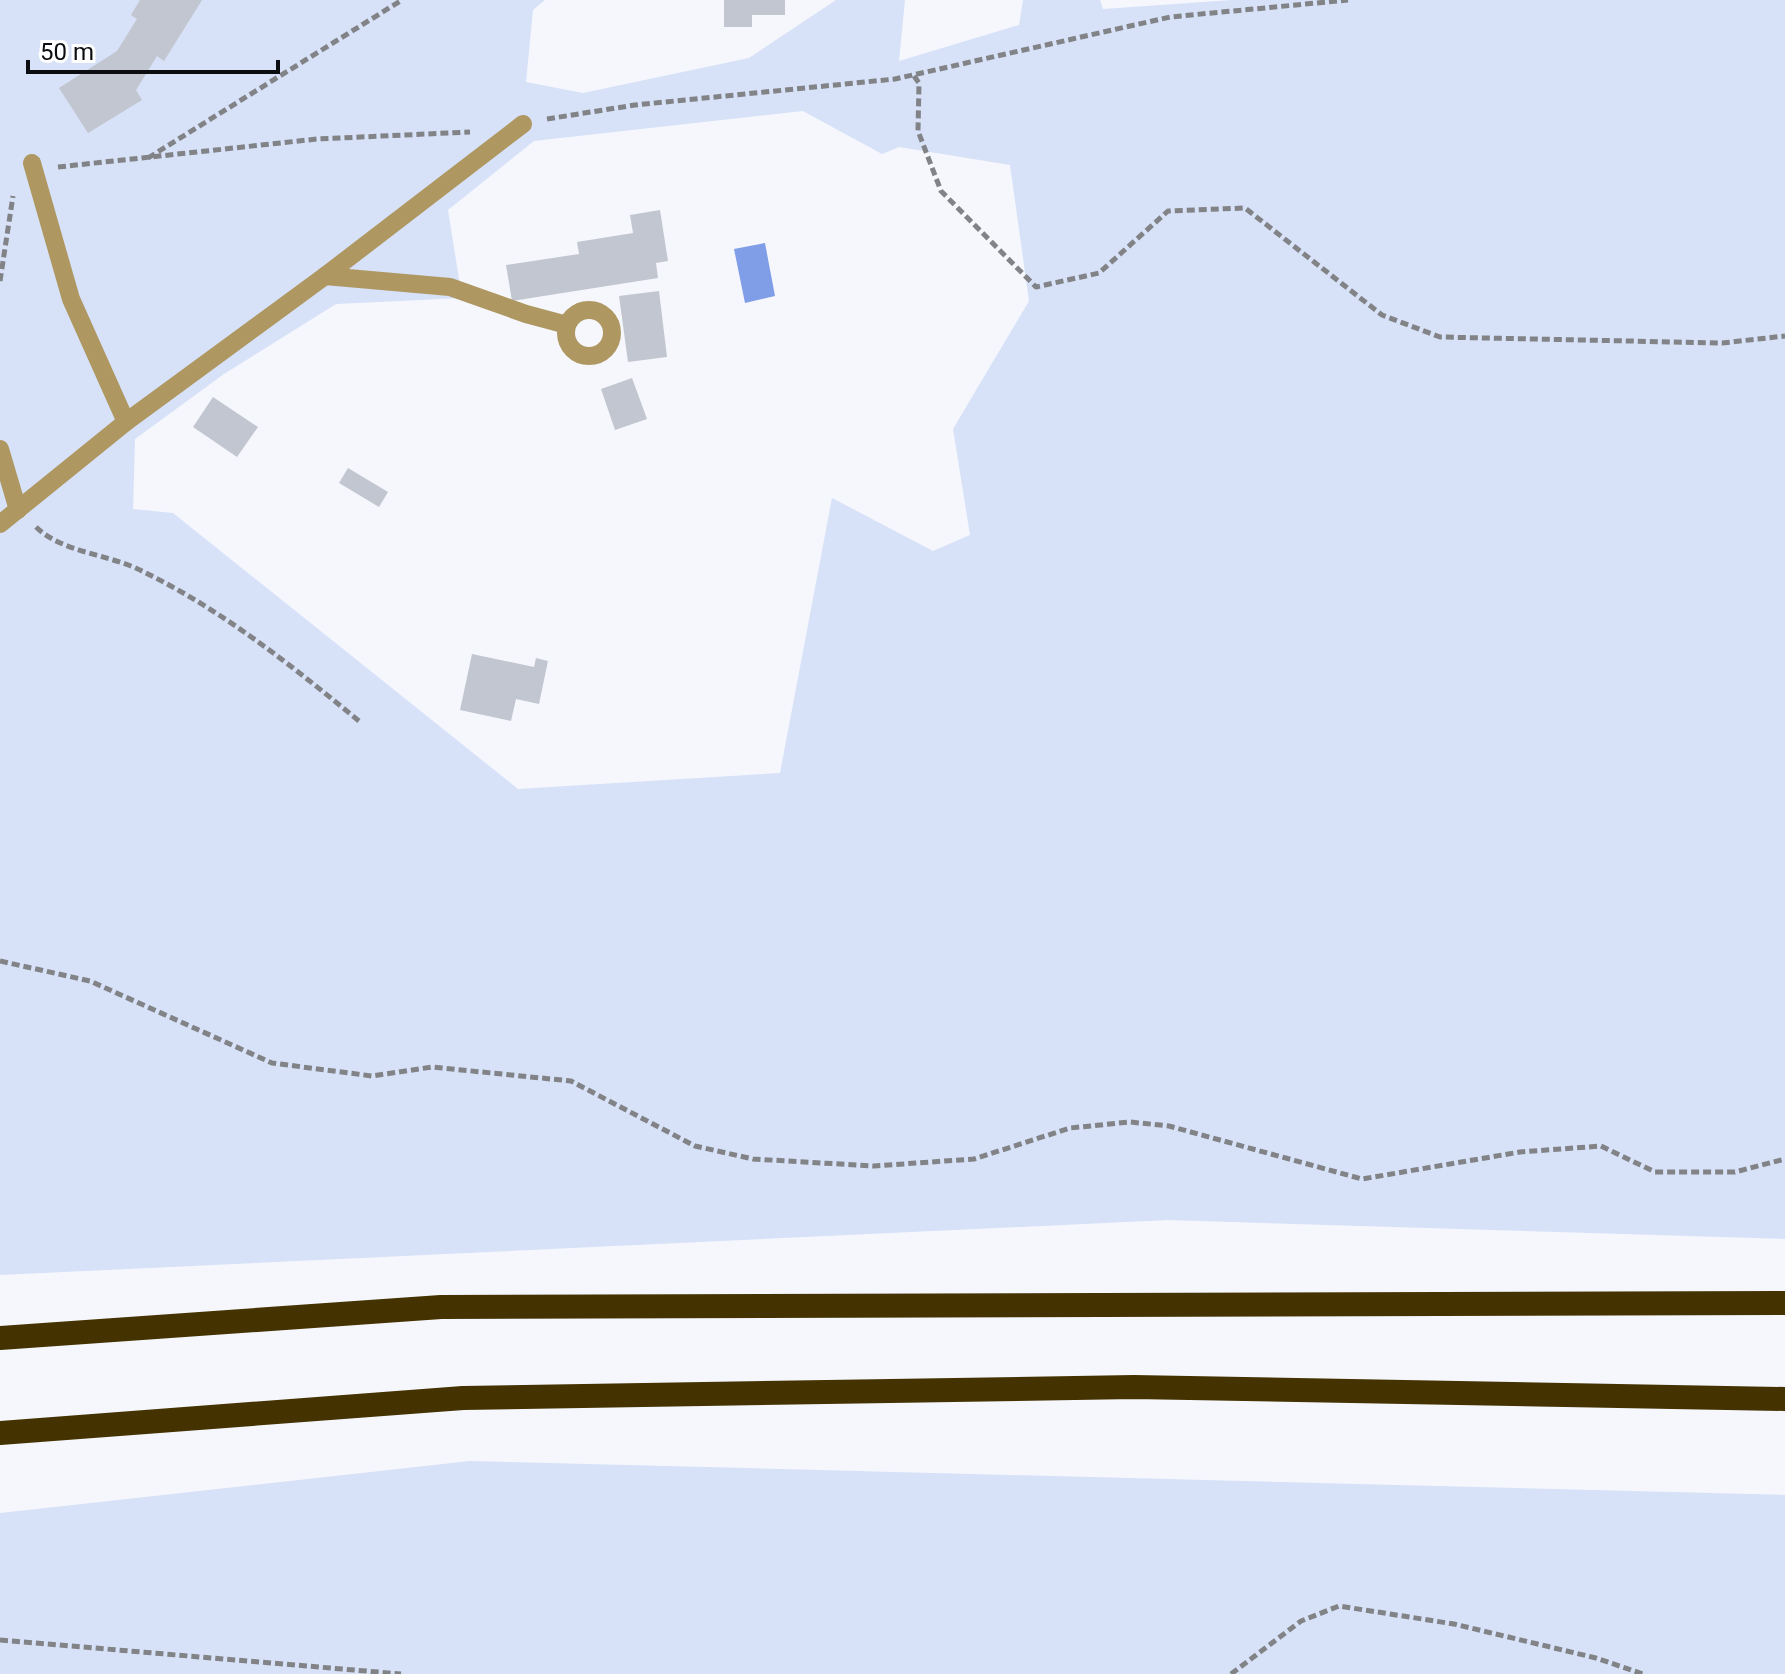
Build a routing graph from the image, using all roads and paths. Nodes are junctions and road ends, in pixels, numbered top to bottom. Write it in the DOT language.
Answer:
graph roads {
  1 [pos="402,0"];
  2 [pos="1348,0"];
  3 [pos="914,75"];
  4 [pos="523,124"];
  5 [pos="477,132"];
  6 [pos="146,159"];
  7 [pos="32,163"];
  8 [pos="52,168"];
  9 [pos="15,188"];
  10 [pos="325,276"];
  11 [pos="0,281"];
  12 [pos="567,325"];
  13 [pos="1785,336"];
  14 [pos="126,422"];
  15 [pos="0,449"];
  16 [pos="18,510"];
  17 [pos="0,524"];
  18 [pos="359,721"];
  19 [pos="0,961"];
  20 [pos="1785,1159"];
  21 [pos="1785,1303"];
  22 [pos="0,1338"];
  23 [pos="1785,1399"];
  24 [pos="0,1433"];
  25 [pos="0,1640"];
  26 [pos="401,1674"];
  27 [pos="1231,1674"];
  28 [pos="1643,1674"];
  1 -- 6 [label="path"];
  2 -- 3 [label="path"];
  3 -- 4 [label="path"];
  3 -- 13 [label="path"];
  4 -- 10 [label="lane"];
  5 -- 6 [label="path"];
  6 -- 8 [label="path"];
  7 -- 14 [label="lane"];
  9 -- 11 [label="path"];
  10 -- 12 [label="lane"];
  10 -- 14 [label="lane"];
  14 -- 16 [label="lane"];
  15 -- 16 [label="lane"];
  16 -- 17 [label="lane"];
  16 -- 18 [label="path"];
  19 -- 20 [label="path"];
  21 -- 22 [label="highway"];
  23 -- 24 [label="highway"];
  25 -- 26 [label="path"];
  27 -- 28 [label="path"];
}
